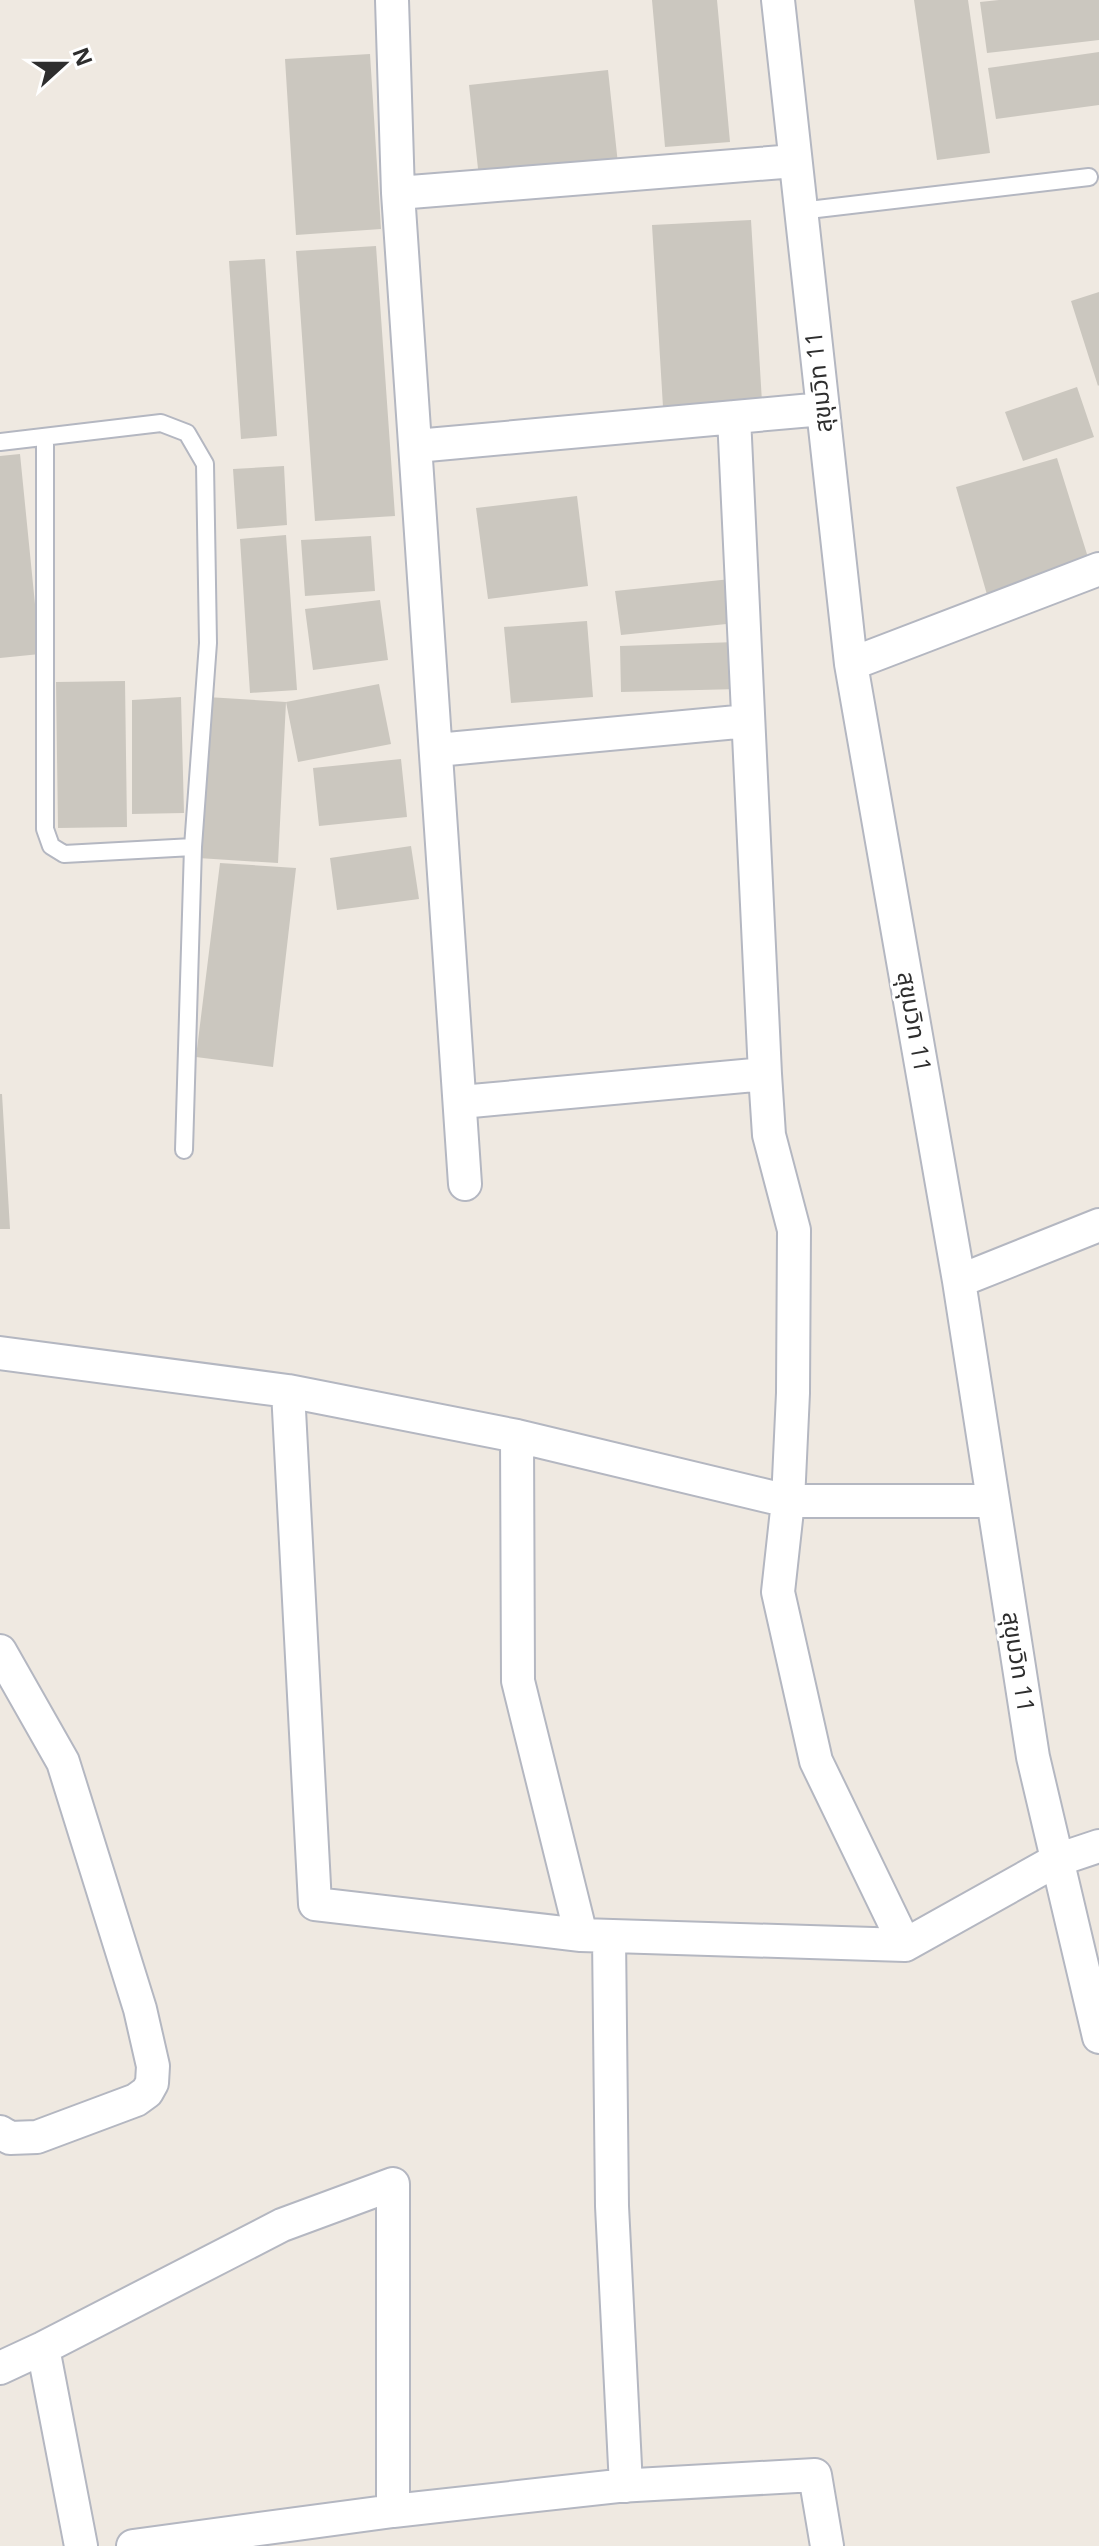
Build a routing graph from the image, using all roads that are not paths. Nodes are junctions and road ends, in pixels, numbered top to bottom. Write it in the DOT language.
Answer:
graph roads {
  1 [pos="392,0"];
  2 [pos="778,0"];
  3 [pos="795,161"];
  4 [pos="1089,177"];
  5 [pos="398,193"];
  6 [pos="800,211"];
  7 [pos="823,409"];
  8 [pos="734,417"];
  9 [pos="45,438"];
  10 [pos="0,442"];
  11 [pos="416,446"];
  12 [pos="1099,569"];
  13 [pos="851,664"];
  14 [pos="748,721"];
  15 [pos="437,750"];
  16 [pos="193,847"];
  17 [pos="765,1074"];
  18 [pos="461,1102"];
  19 [pos="184,1150"];
  20 [pos="465,1184"];
  21 [pos="1099,1225"];
  22 [pos="959,1281"];
  23 [pos="0,1353"];
  24 [pos="288,1391"];
  25 [pos="517,1436"];
  26 [pos="788,1501"];
  27 [pos="993,1501"];
  28 [pos="0,1651"];
  29 [pos="1099,1846"];
  30 [pos="1057,1860"];
  31 [pos="595,1936"];
  32 [pos="905,1945"];
  33 [pos="1099,2037"];
  34 [pos="0,2132"];
  35 [pos="43,2348"];
  36 [pos="0,2368"];
  37 [pos="626,2486"];
  38 [pos="393,2511"];
  39 [pos="81,2546"];
  40 [pos="133,2546"];
  41 [pos="827,2546"];
  1 -- 5 [label="street"];
  2 -- 3 [label="street, สุขุมวิท 11"];
  3 -- 5 [label="street"];
  3 -- 6 [label="street, สุขุมวิท 11"];
  4 -- 6 [label="lane"];
  5 -- 11 [label="street"];
  6 -- 7 [label="street, สุขุมวิท 11"];
  7 -- 8 [label="street"];
  7 -- 13 [label="street, สุขุมวิท 11"];
  8 -- 11 [label="street"];
  8 -- 14 [label="street"];
  9 -- 10 [label="lane"];
  9 -- 16 [label="lane"];
  9 -- 16 [label="lane"];
  11 -- 15 [label="street"];
  12 -- 13 [label="street"];
  13 -- 22 [label="street, สุขุมวิท 11"];
  14 -- 15 [label="street"];
  14 -- 17 [label="street"];
  15 -- 18 [label="street"];
  16 -- 19 [label="lane"];
  17 -- 18 [label="street"];
  17 -- 26 [label="street"];
  18 -- 20 [label="street"];
  21 -- 22 [label="street"];
  22 -- 27 [label="street, สุขุมวิท 11"];
  23 -- 24 [label="street"];
  24 -- 25 [label="street"];
  24 -- 31 [label="street"];
  25 -- 26 [label="street"];
  25 -- 31 [label="street"];
  26 -- 27 [label="street"];
  26 -- 32 [label="street"];
  27 -- 30 [label="street, สุขุมวิท 11"];
  28 -- 34 [label="street"];
  29 -- 30 [label="street"];
  30 -- 32 [label="street"];
  30 -- 33 [label="street, สุขุมวิท 11"];
  31 -- 32 [label="street"];
  31 -- 37 [label="street"];
  35 -- 36 [label="street"];
  35 -- 38 [label="street"];
  35 -- 39 [label="street"];
  37 -- 38 [label="street"];
  37 -- 41 [label="street"];
  38 -- 40 [label="street"];
}
